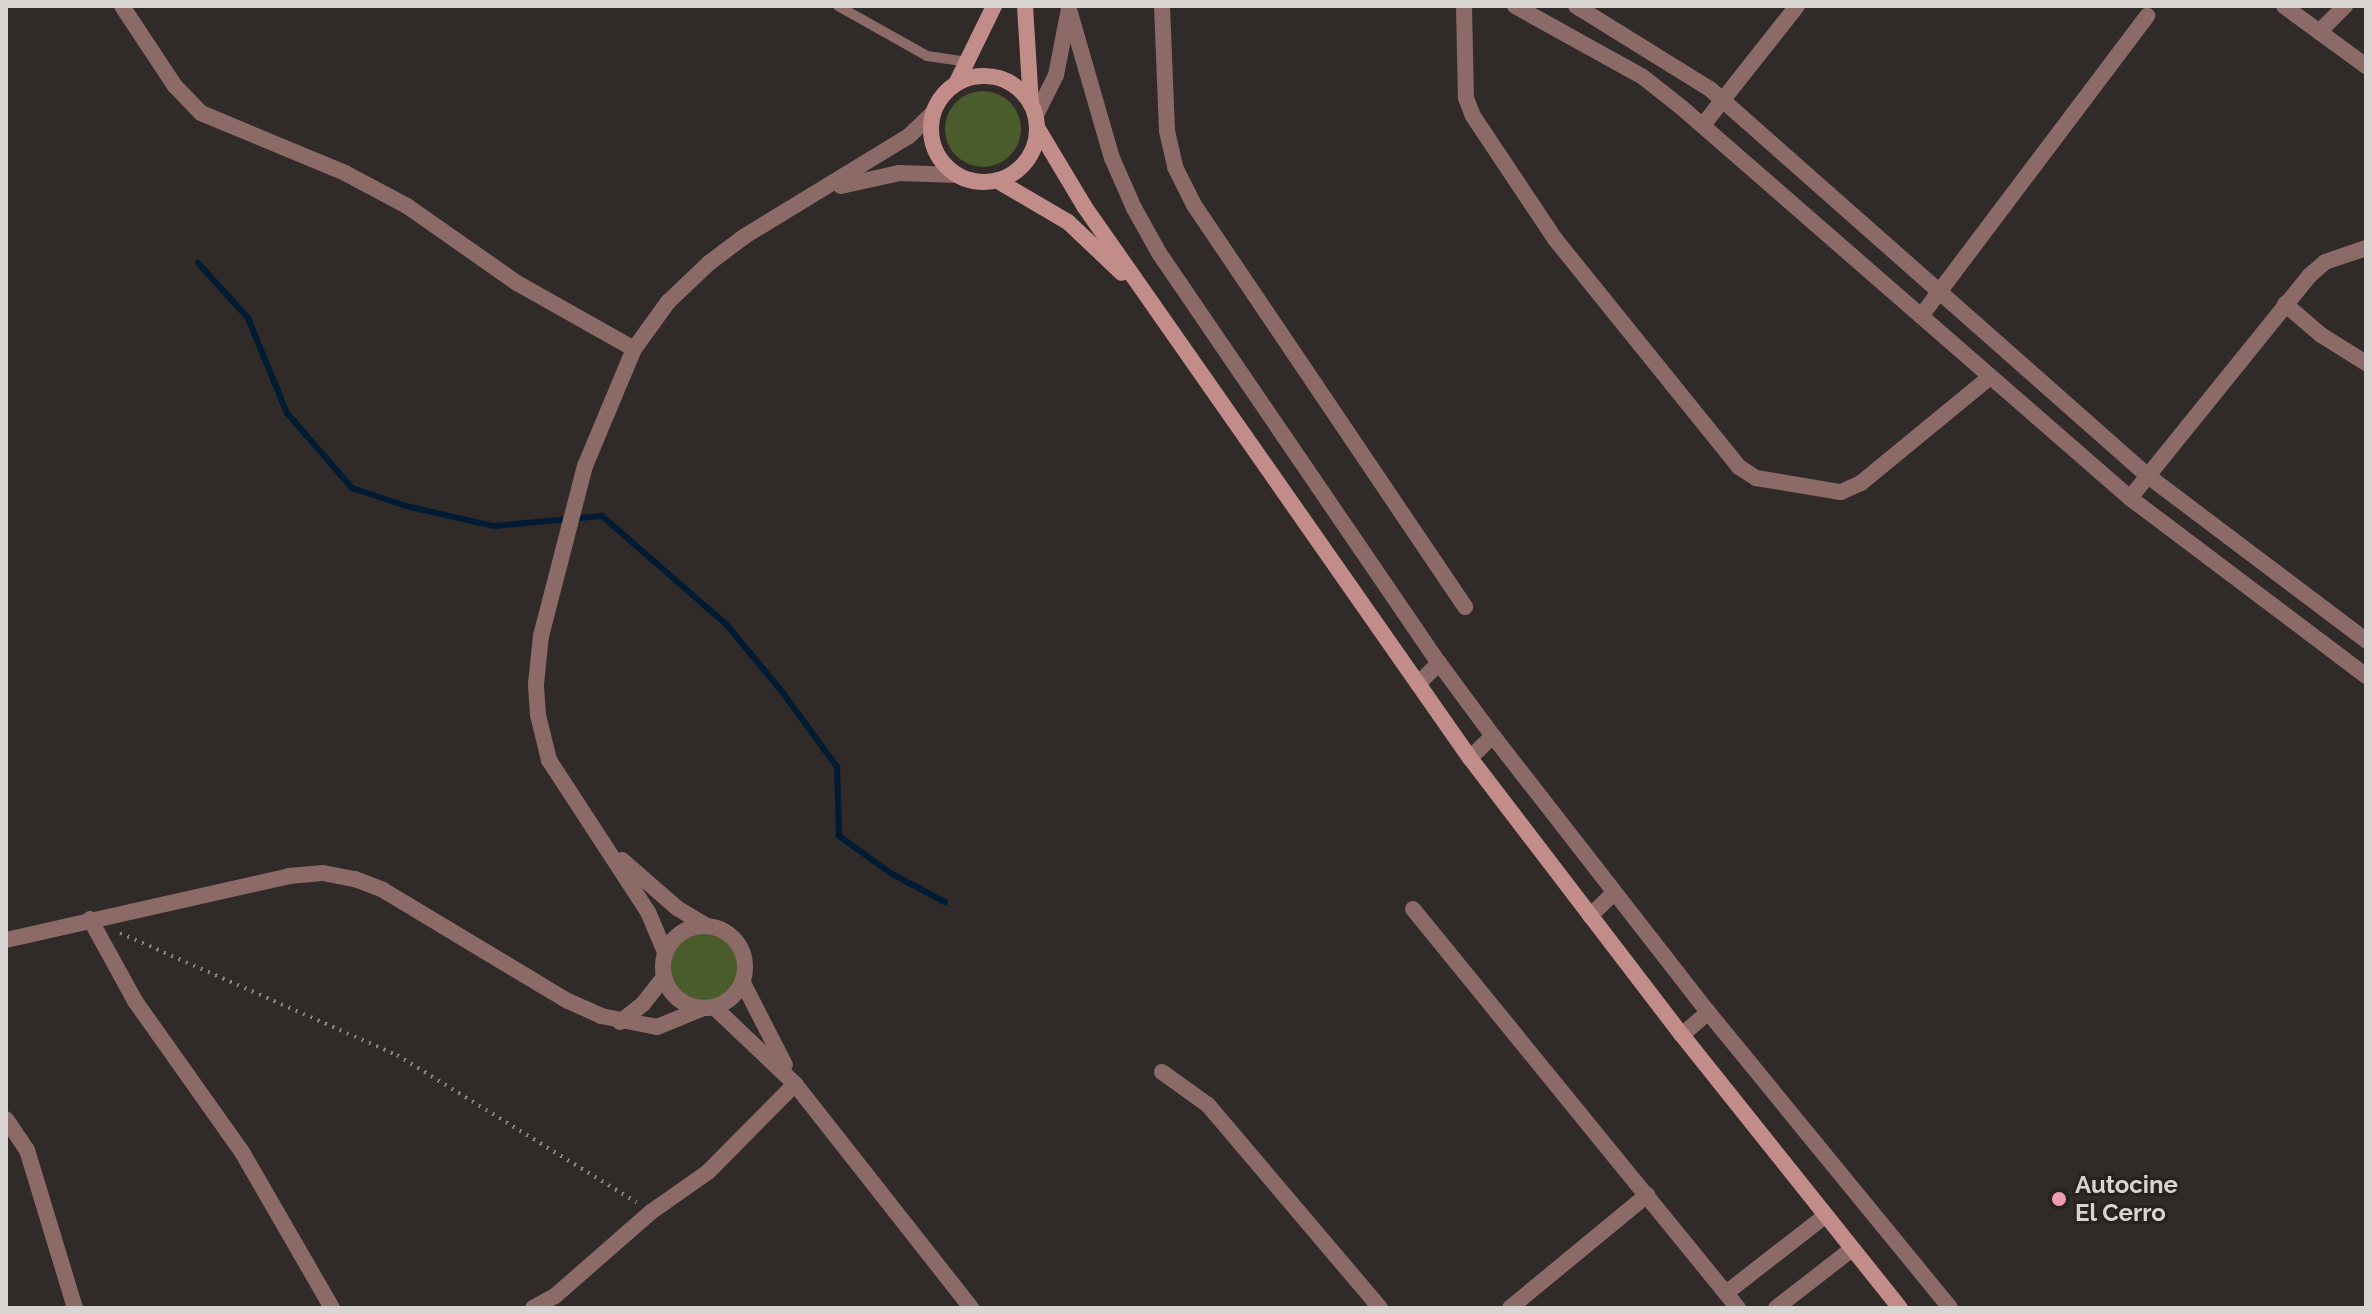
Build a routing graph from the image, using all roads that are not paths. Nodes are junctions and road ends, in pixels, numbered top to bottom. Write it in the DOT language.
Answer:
graph roads {
  1 [pos="122,6"];
  2 [pos="838,6"];
  3 [pos="994,6"];
  4 [pos="1025,6"];
  5 [pos="1162,6"];
  6 [pos="1464,6"];
  7 [pos="1515,6"];
  8 [pos="1576,6"];
  9 [pos="1797,6"];
  10 [pos="2284,6"];
  11 [pos="2345,6"];
  12 [pos="1069,8"];
  13 [pos="1544,13"];
  14 [pos="2147,16"];
  15 [pos="2319,32"];
  16 [pos="968,62"];
  17 [pos="2366,66"];
  18 [pos="957,82"];
  19 [pos="1723,100"];
  20 [pos="932,114"];
  21 [pos="1035,117"];
  22 [pos="1703,125"];
  23 [pos="958,175"];
  24 [pos="998,181"];
  25 [pos="813,196"];
  26 [pos="2366,248"];
  27 [pos="1939,293"];
  28 [pos="1150,299"];
  29 [pos="2285,304"];
  30 [pos="1921,316"];
  31 [pos="634,349"];
  32 [pos="2366,363"];
  33 [pos="1990,377"];
  34 [pos="2148,476"];
  35 [pos="2130,498"];
  36 [pos="1465,607"];
  37 [pos="2366,640"];
  38 [pos="1439,663"];
  39 [pos="2366,676"];
  40 [pos="1418,684"];
  41 [pos="1493,736"];
  42 [pos="1470,758"];
  43 [pos="606,845"];
  44 [pos="1614,893"];
  45 [pos="1413,909"];
  46 [pos="1590,916"];
  47 [pos="90,919"];
  48 [pos="707,926"];
  49 [pos="6,940"];
  50 [pos="665,952"];
  51 [pos="663,978"];
  52 [pos="743,983"];
  53 [pos="708,1008"];
  54 [pos="1708,1012"];
  55 [pos="620,1022"];
  56 [pos="1682,1035"];
  57 [pos="1162,1072"];
  58 [pos="795,1084"];
  59 [pos="6,1119"];
  60 [pos="1647,1195"];
  61 [pos="1825,1216"];
  62 [pos="1852,1249"];
  63 [pos="1726,1293"];
  64 [pos="75,1308"];
  65 [pos="332,1308"];
  66 [pos="533,1308"];
  67 [pos="971,1308"];
  68 [pos="1380,1308"];
  69 [pos="1510,1308"];
  70 [pos="1738,1308"];
  71 [pos="1776,1308"];
  72 [pos="1900,1308"];
  73 [pos="1950,1308"];
  1 -- 31 [label="street"];
  2 -- 16 [label="lane"];
  3 -- 16 [label="main road"];
  4 -- 21 [label="main road"];
  5 -- 36 [label="street"];
  6 -- 33 [label="street"];
  7 -- 13 [label="street"];
  8 -- 19 [label="street"];
  9 -- 19 [label="street"];
  10 -- 15 [label="street"];
  11 -- 15 [label="street"];
  12 -- 21 [label="street"];
  12 -- 38 [label="street"];
  13 -- 22 [label="street"];
  14 -- 27 [label="street"];
  15 -- 17 [label="street"];
  16 -- 18 [label="main road"];
  18 -- 20 [label="main road"];
  18 -- 21 [label="main road"];
  19 -- 22 [label="street"];
  19 -- 27 [label="street"];
  20 -- 23 [label="main road"];
  20 -- 25 [label="street"];
  21 -- 24 [label="main road"];
  21 -- 28 [label="main road"];
  22 -- 30 [label="street"];
  23 -- 24 [label="main road"];
  23 -- 25 [label="street"];
  24 -- 28 [label="main road"];
  25 -- 31 [label="street"];
  26 -- 29 [label="street"];
  27 -- 30 [label="street"];
  27 -- 34 [label="street"];
  28 -- 40 [label="main road"];
  29 -- 32 [label="street"];
  29 -- 34 [label="street"];
  30 -- 33 [label="street"];
  31 -- 43 [label="street"];
  33 -- 35 [label="street"];
  34 -- 35 [label="street"];
  34 -- 37 [label="street"];
  35 -- 39 [label="street"];
  38 -- 40 [label="street"];
  38 -- 41 [label="street"];
  40 -- 42 [label="main road"];
  41 -- 42 [label="street"];
  41 -- 44 [label="street"];
  42 -- 46 [label="main road"];
  43 -- 48 [label="street"];
  43 -- 50 [label="street"];
  44 -- 46 [label="street"];
  44 -- 54 [label="street"];
  45 -- 60 [label="street"];
  46 -- 56 [label="main road"];
  47 -- 49 [label="street"];
  47 -- 55 [label="street"];
  47 -- 65 [label="street"];
  48 -- 50 [label="street"];
  48 -- 52 [label="street"];
  50 -- 51 [label="street"];
  51 -- 53 [label="street"];
  51 -- 55 [label="street"];
  52 -- 53 [label="street"];
  52 -- 58 [label="street"];
  53 -- 55 [label="street"];
  53 -- 58 [label="street"];
  54 -- 56 [label="street"];
  54 -- 73 [label="street"];
  56 -- 61 [label="main road"];
  57 -- 68 [label="street"];
  58 -- 66 [label="street"];
  58 -- 67 [label="street"];
  59 -- 64 [label="street"];
  60 -- 63 [label="street"];
  60 -- 69 [label="street"];
  61 -- 62 [label="main road"];
  61 -- 63 [label="street"];
  62 -- 71 [label="street"];
  62 -- 72 [label="main road"];
  63 -- 70 [label="street"];
}
